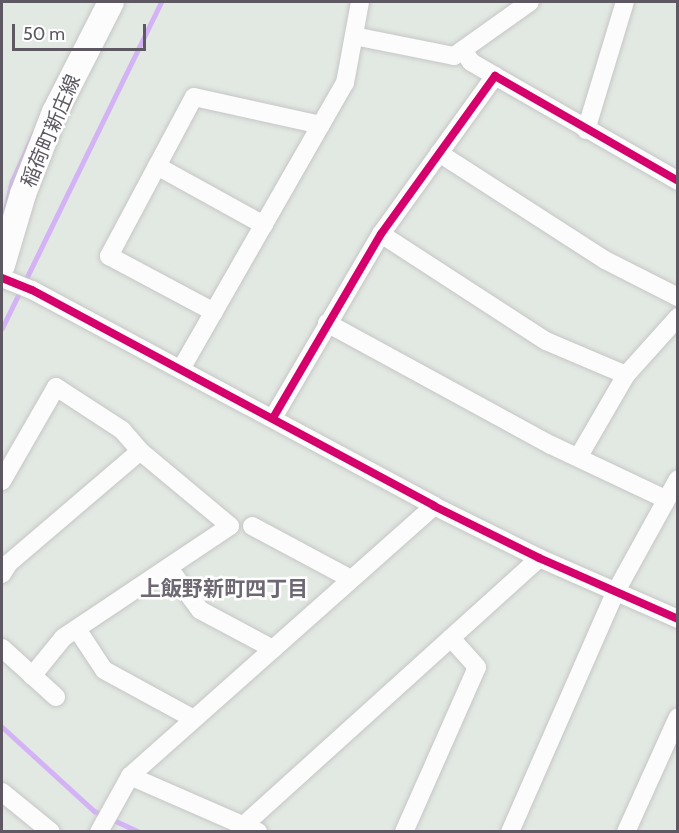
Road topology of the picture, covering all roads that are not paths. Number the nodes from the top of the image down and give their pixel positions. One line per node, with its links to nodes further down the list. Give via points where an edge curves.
1 (111, 2): 15 (main road, 稲荷町新庄線, via 56,112 23,195)
2 (360, 2): 5 (street)
3 (530, 2): 6 (street)
4 (625, 2): 9 (street)
5 (354, 36): 6 (street, via 453,56); 8 (street, via 345,83)
6 (463, 50): 7 (street, via 471,62)
7 (495, 76): 9 (street); 10 (street)
8 (321, 125): 11 (street, via 194,97); 13 (street)
9 (586, 130): 12 (street)
10 (440, 153): 14 (street); 16 (street, via 605,260)
11 (157, 166): 13 (street); 17 (street, via 109,256)
12 (676, 175)
13 (264, 225): 17 (street)
14 (381, 234): 19 (street); 21 (street, via 546,341)
15 (13, 279): 20 (street)
16 (678, 297)
17 (214, 312): 20 (street)
18 (678, 317): 21 (street)
19 (327, 322): 22 (street); 24 (street, via 551,445)
20 (181, 369): 22 (street)
21 (626, 375): 24 (street)
22 (273, 418): 28 (street)
23 (140, 451): 26 (street, via 122,430 56,387); 31 (street); 32 (street, via 230,526)
24 (579, 456): 27 (street)
25 (678, 479): 27 (street)
26 (2, 481)
27 (665, 499): 34 (street)
28 (434, 506): 30 (street); 33 (street)
29 (252, 526): 33 (street)
30 (539, 558): 34 (street); 37 (street)
31 (4, 564)
32 (168, 568): 36 (street); 39 (street, via 200,609)
33 (351, 579): 39 (street)
34 (615, 593): 35 (street); 50 (street)
35 (678, 619)
36 (77, 629): 40 (street, via 63,638); 43 (street, via 105,670)
37 (452, 638): 46 (street); 49 (street, via 477,667)
38 (2, 648): 40 (street)
39 (273, 649): 43 (street)
40 (32, 676): 41 (street)
41 (56, 697)
42 (678, 717): 51 (street)
43 (194, 719): 44 (street)
44 (130, 776): 46 (street); 48 (street)
45 (2, 792): 47 (street)
46 (247, 829)
47 (45, 830)
48 (99, 831)
49 (404, 831)
50 (510, 831)
51 (626, 831)

